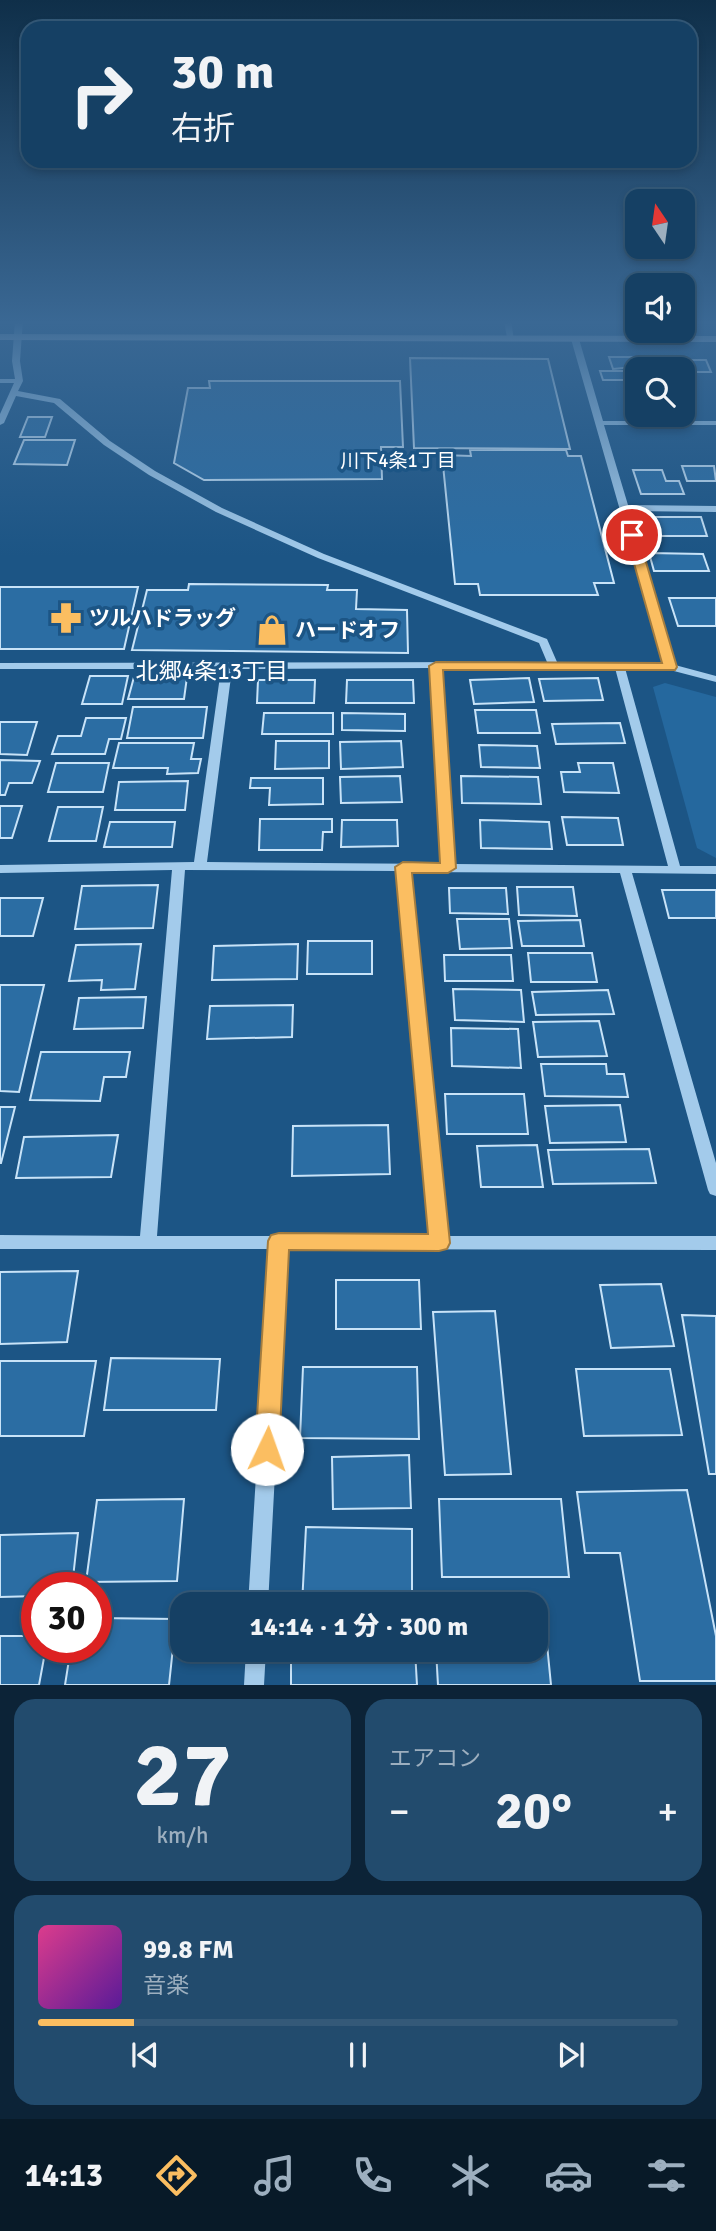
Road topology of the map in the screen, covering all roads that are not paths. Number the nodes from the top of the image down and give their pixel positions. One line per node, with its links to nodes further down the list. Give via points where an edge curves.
1 (11, 399): 4 (street)
2 (44, 399): 13 (street, via 57,401 152,473 219,510 321,556 543,641)
3 (593, 399): 5 (street)
4 (0, 423)
5 (600, 423): 6 (street); 7 (street)
6 (716, 424)
7 (625, 508): 8 (street); 14 (street)
8 (716, 509)
9 (619, 665): 13 (street); 14 (street); 22 (street)
10 (0, 666): 11 (street)
11 (227, 666): 12 (street); 17 (street)
12 (436, 666): 13 (street); 19 (street)
13 (553, 666)
14 (670, 667): 15 (street)
15 (716, 679)
16 (179, 866): 17 (street); 20 (street); 25 (street)
17 (200, 866): 18 (street)
18 (403, 867): 19 (street); 28 (street)
19 (448, 868): 21 (street)
20 (0, 869)
21 (625, 869): 22 (street); 24 (street)
22 (675, 870): 23 (street)
23 (716, 870)
24 (716, 1190)
25 (148, 1241): 26 (street); 27 (street)
26 (279, 1241): 28 (street); 30 (street)
27 (0, 1242)
28 (439, 1243): 29 (street)
29 (716, 1243)
30 (259, 1592)
31 (255, 1662): 32 (street)
32 (254, 1685)

